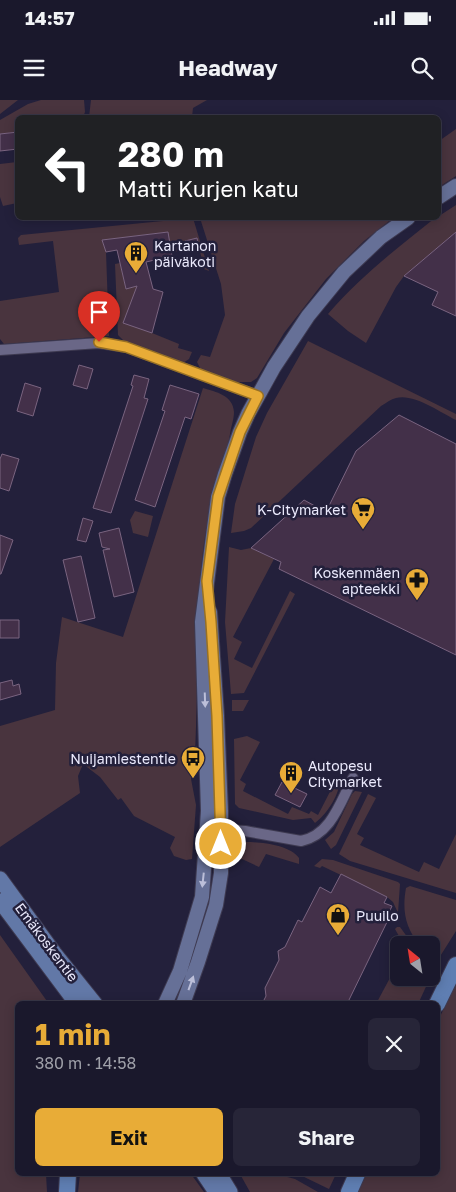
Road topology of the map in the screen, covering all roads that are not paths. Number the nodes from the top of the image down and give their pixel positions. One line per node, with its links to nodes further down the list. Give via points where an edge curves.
1 (456, 186): 2 (main road)
2 (441, 196)
3 (405, 220): 5 (main road, via 370,246 344,272 308,316)
4 (0, 350): 5 (street, via 112,343)
5 (258, 396): 7 (main road, via 240,432 218,497 202,622 208,811)
6 (353, 778): 7 (street, via 328,826 309,839 301,841)
7 (214, 829): 13 (main road, one-way to 13, via 202,898 180,971); 14 (main road, one-way to 7, via 216,905 221,873)
8 (0, 879): 12 (main road, Emäkoskentie)
9 (0, 901): 11 (main road, Emäkoskentie)
10 (456, 964): 15 (highway)
11 (75, 1001)
12 (93, 1001)
13 (167, 1001)
14 (184, 1001)
15 (439, 1001)
16 (68, 1176): 20 (highway)
17 (205, 1176): 21 (main road)
18 (220, 1176): 22 (main road)
19 (356, 1176): 23 (highway)
20 (67, 1192)
21 (216, 1192)
22 (230, 1192)
23 (348, 1192)

